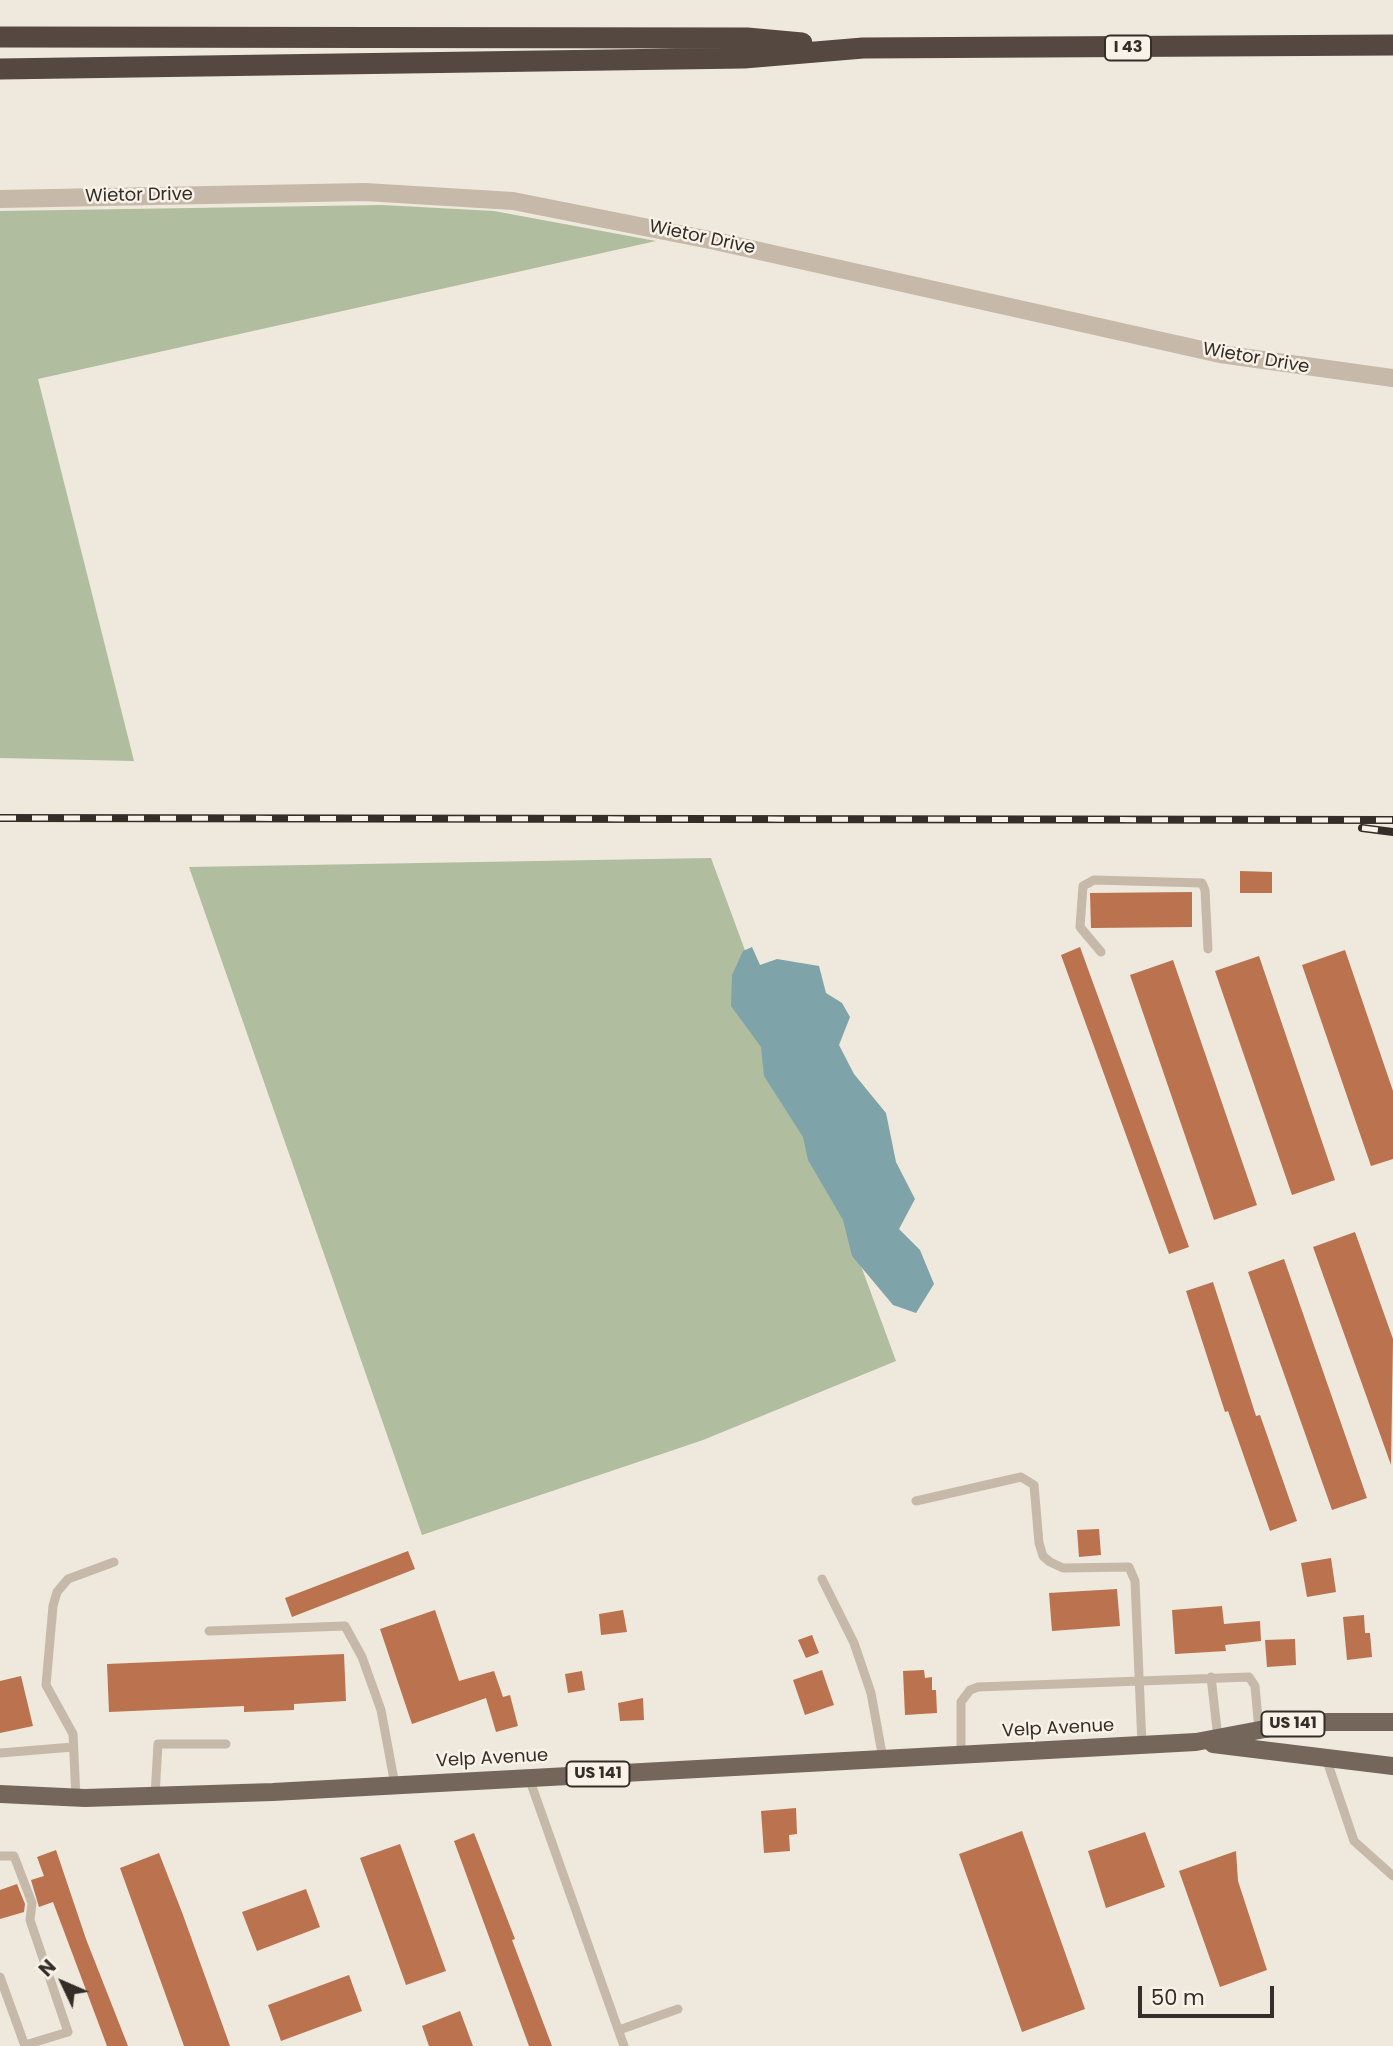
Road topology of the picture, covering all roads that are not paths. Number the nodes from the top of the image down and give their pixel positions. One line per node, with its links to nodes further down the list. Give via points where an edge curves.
1 (0, 37): 3 (highway, via 747,38)
2 (1393, 45): 3 (highway, I 43)
3 (863, 48): 4 (highway, via 744,58)
4 (0, 69)
5 (0, 199): 6 (street, Wietor Drive, via 365,191 513,201 702,238 1210,352)
6 (1393, 378)
7 (1208, 949): 8 (lane, via 1202,883 1094,880 1083,886 1080,927)
8 (1101, 952)
9 (916, 1501): 14 (lane, via 1021,1477 1030,1480 1039,1544 1049,1562 1063,1567 1121,1565 1133,1571)
10 (114, 1562): 21 (lane, via 68,1579 53,1606 46,1685 73,1734)
11 (822, 1579): 25 (lane, via 863,1668)
12 (209, 1631): 28 (lane, via 345,1626 381,1710)
13 (1211, 1677): 14 (lane); 16 (lane, via 1243,1676 1253,1681); 17 (lane)
14 (1139, 1680): 20 (lane); 23 (lane, via 970,1690 961,1702)
15 (1393, 1722): 16 (main road, Velp Avenue / US 141, via 1302,1722)
16 (1259, 1730): 17 (main road, Velp Avenue / US 141)
17 (1218, 1738): 18 (main road, Velp Avenue / US 141)
18 (1196, 1742): 20 (main road, Velp Avenue / US 141); 24 (main road, Velp Avenue / US 141)
19 (226, 1744): 30 (lane, via 158,1744)
20 (1142, 1745): 23 (main road, Velp Avenue / US 141)
21 (73, 1747): 22 (lane); 31 (lane)
22 (0, 1753)
23 (961, 1755): 25 (main road, Velp Avenue / US 141)
24 (1326, 1758): 26 (main road, Velp Avenue / US 141); 33 (lane, via 1354,1841)
25 (883, 1759): 27 (main road, Velp Avenue / US 141)
26 (1393, 1766)
27 (528, 1778): 28 (main road, Velp Avenue / US 141); 36 (lane)
28 (395, 1785): 30 (main road, Velp Avenue / US 141)
29 (0, 1794): 31 (main road, Velp Avenue / US 141)
30 (155, 1796): 31 (main road, Velp Avenue / US 141)
31 (76, 1798)
32 (0, 1856): 37 (lane, via 14,1856 68,2032)
33 (1393, 1876)
34 (0, 1977): 37 (lane)
35 (678, 2009): 36 (lane)
36 (619, 2031): 38 (lane)
37 (25, 2045)
38 (624, 2046)

